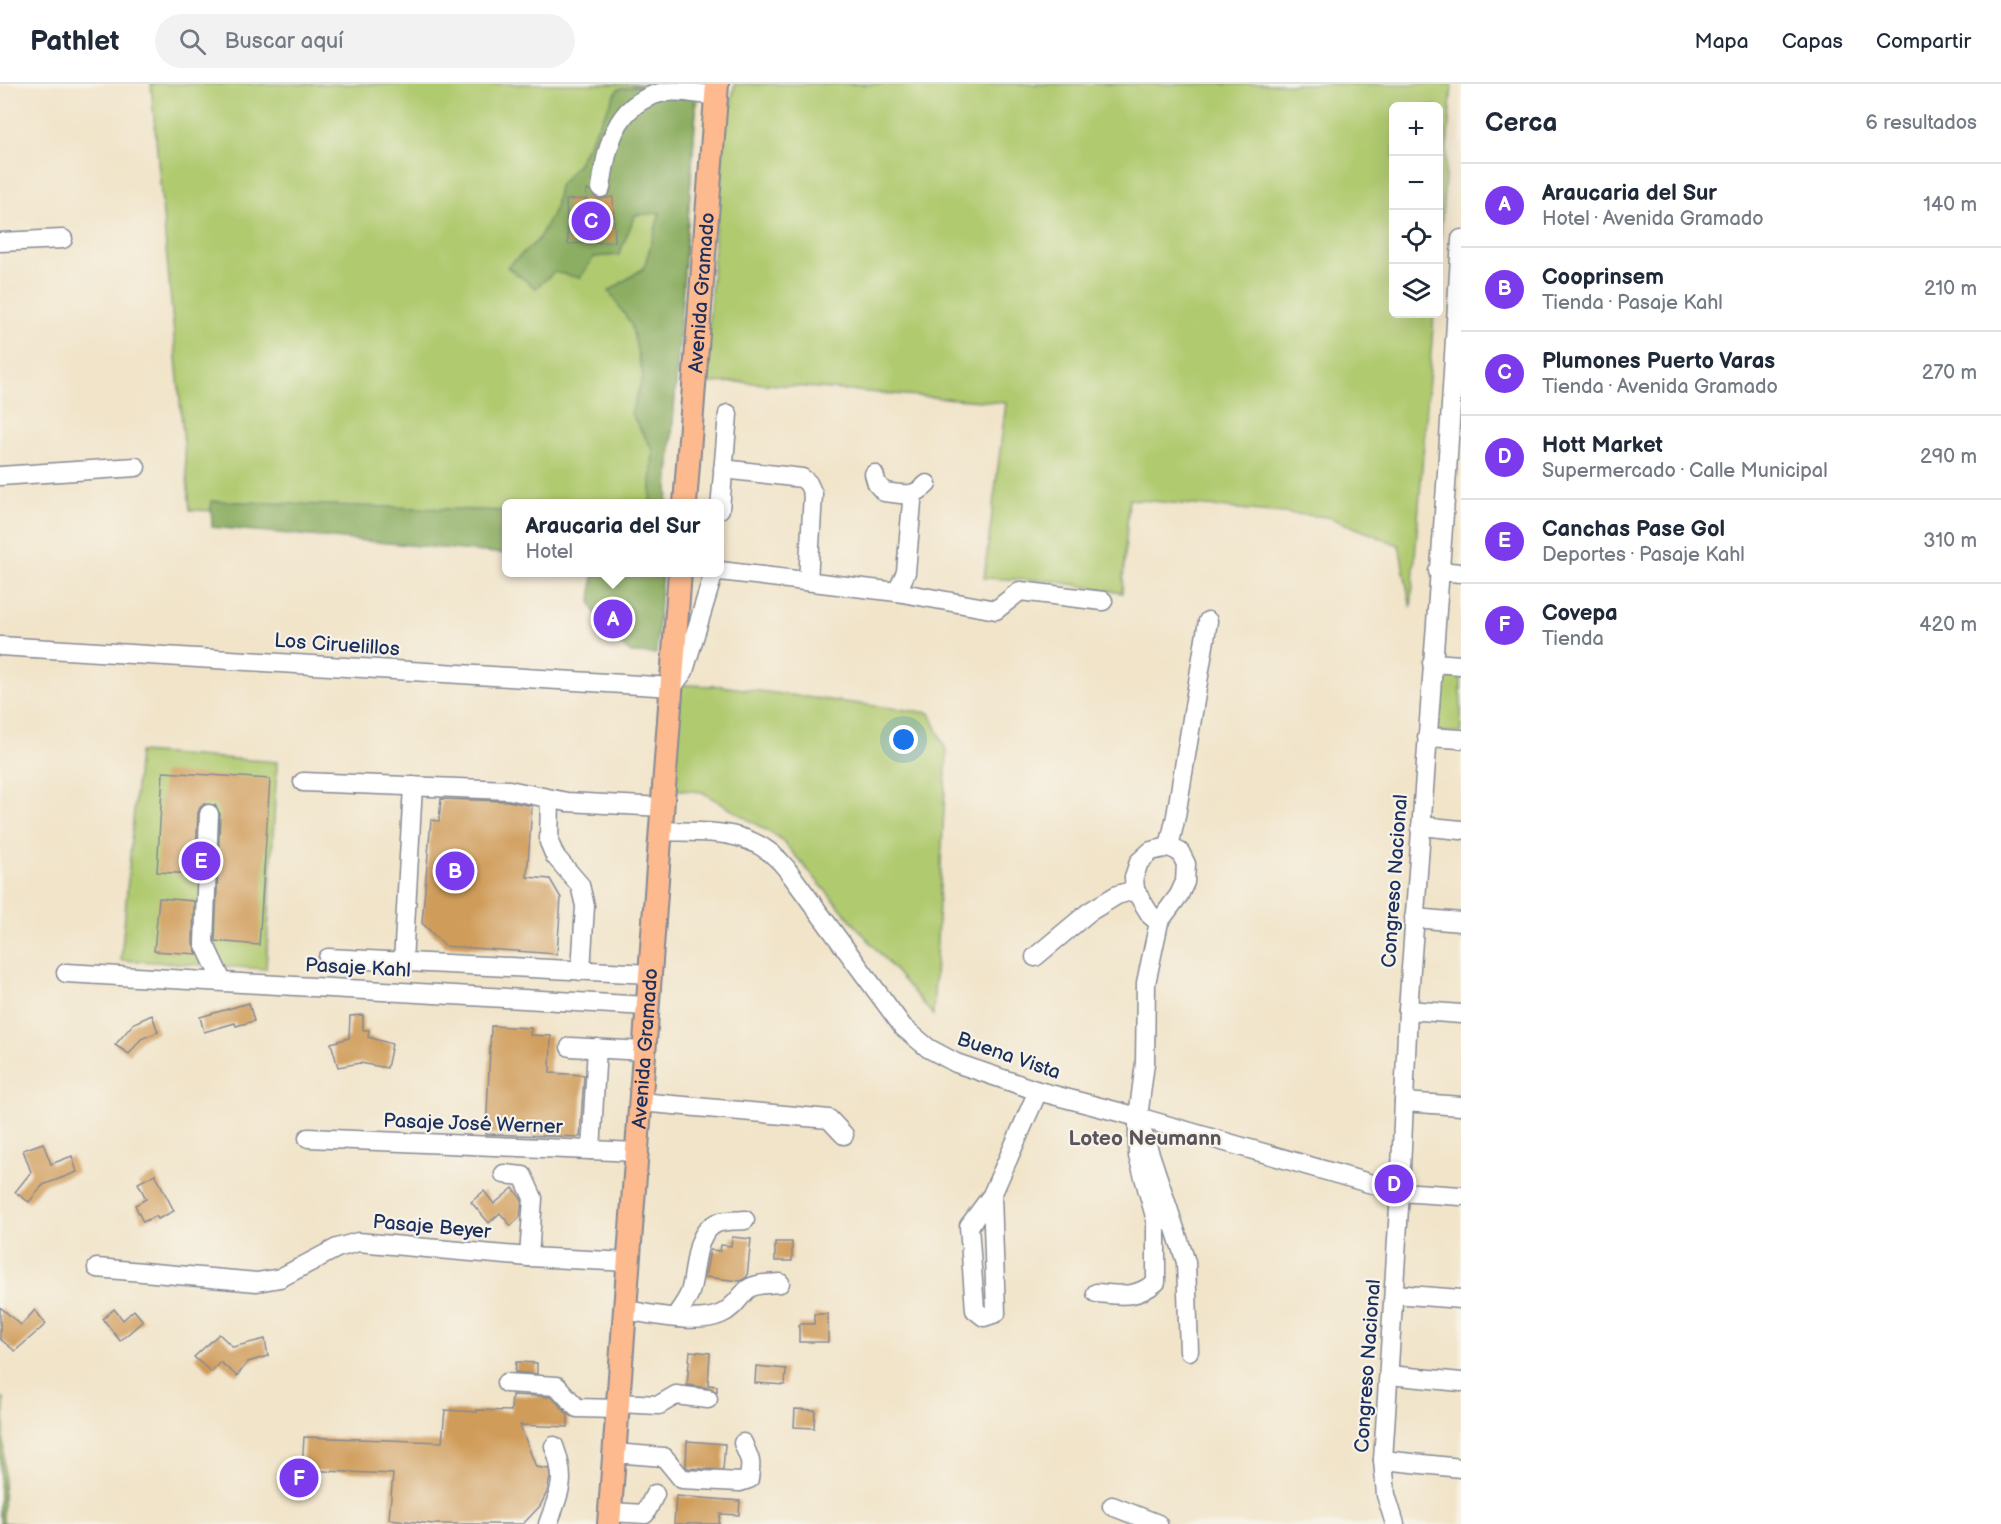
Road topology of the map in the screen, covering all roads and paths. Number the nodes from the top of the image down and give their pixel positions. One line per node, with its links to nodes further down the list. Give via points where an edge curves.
1 (716, 90): 2 (street, via 660,93 636,103 620,120 610,142); 16 (main road, Avenida Gramado)
2 (601, 188)
3 (63, 239): 5 (street)
4 (1461, 239): 6 (street, Congreso Nacional)
5 (0, 242)
6 (1459, 304): 7 (street, Congreso Nacional)
7 (1456, 395): 11 (street, Congreso Nacional)
8 (728, 414): 10 (street)
9 (136, 467): 13 (street)
10 (723, 469): 17 (street); 23 (street, via 802,478 808,483 813,494)
11 (1454, 472): 19 (street, Congreso Nacional)
12 (874, 474): 15 (street, via 884,492)
13 (0, 476)
14 (927, 484): 15 (street)
15 (911, 495): 24 (street, via 906,572)
16 (685, 499)
17 (721, 499)
18 (724, 571): 23 (street)
19 (1438, 571): 20 (street); 28 (street, Congreso Nacional)
20 (1461, 573)
21 (680, 577): 30 (main road, Avenida Gramado)
22 (713, 577): 30 (street, via 684,671)
23 (808, 581): 24 (street)
24 (897, 592): 25 (street, via 996,610 1020,591)
25 (1103, 601)
26 (1208, 621): 41 (street)
27 (0, 646): 30 (street, Los Ciruelillos)
28 (1432, 663): 29 (street); 31 (street, Congreso Nacional)
29 (1461, 665)
30 (672, 687): 36 (main road, Avenida Gramado)
31 (1427, 737): 32 (street); 38 (street, Congreso Nacional)
32 (1461, 739)
33 (303, 782): 34 (street)
34 (413, 786): 35 (street, via 509,790); 48 (street)
35 (549, 799): 36 (street); 49 (street, via 549,842 555,856 580,885 585,906)
36 (663, 807): 40 (main road, Avenida Gramado)
37 (209, 814): 52 (street, via 204,944)
38 (1421, 826): 39 (street); 43 (street, Congreso Nacional)
39 (1461, 830)
40 (661, 831): 51 (main road, Avenida Gramado); 59 (street, Buena Vista, via 735,835 769,850 893,1015 915,1038 956,1063)
41 (1169, 847): 42 (street, via 1151,851 1139,862); 44 (street, via 1180,852 1186,864 1185,882)
42 (1135, 890): 44 (street); 46 (street, via 1117,895 1089,912)
43 (1414, 918): 45 (street); 54 (street, Congreso Nacional)
44 (1159, 922): 63 (street, via 1146,983 1145,1063)
45 (1461, 922)
46 (1035, 957)
47 (328, 958): 48 (street)
48 (403, 962): 49 (street)
49 (581, 971): 51 (street)
50 (66, 974): 52 (street, Pasaje Kahl)
51 (650, 974): 53 (main road, Avenida Gramado)
52 (222, 981): 53 (street, Pasaje Kahl)
53 (648, 1006): 58 (main road, Avenida Gramado)
54 (1408, 1010): 55 (street); 61 (street, Congreso Nacional)
55 (1461, 1014)
56 (570, 1047): 57 (street)
57 (597, 1048): 58 (street); 66 (street)
58 (644, 1051): 60 (main road, Avenida Gramado)
59 (1038, 1091): 63 (street, Buena Vista); 70 (street)
60 (640, 1102): 64 (street, via 829,1119); 67 (main road, Avenida Gramado)
61 (1404, 1102): 62 (street); 69 (street, Congreso Nacional)
62 (1461, 1106)
63 (1138, 1117): 69 (street, Buena Vista); 77 (street, via 1138,1156 1156,1220 1156,1282 1136,1294); 82 (street, via 1186,1262)
64 (844, 1135)
65 (308, 1138): 66 (street, Pasaje José Werner)
66 (591, 1150): 67 (street, Pasaje José Werner)
67 (637, 1152): 74 (main road, Avenida Gramado)
68 (504, 1174): 73 (street, via 523,1176 533,1198)
69 (1400, 1192): 71 (street, Buena Vista); 78 (street, Congreso Nacional)
70 (992, 1194): 70 (street, via 996,1313 984,1317 975,1310 969,1226)
71 (1461, 1196)
72 (745, 1220): 81 (street, via 717,1223 706,1231 699,1243 689,1295)
73 (529, 1257): 74 (street, Pasaje Beyer); 75 (street, Pasaje Beyer, via 358,1242 337,1248 280,1278 257,1282)
74 (628, 1262): 80 (main road, Avenida Gramado)
75 (98, 1268)
76 (780, 1283): 81 (street, via 748,1289 722,1314 707,1318)
77 (1096, 1293)
78 (1394, 1294): 79 (street); 83 (street, Congreso Nacional)
79 (1461, 1299)
80 (625, 1310): 81 (street); 87 (main road, Avenida Gramado)
81 (675, 1317)
82 (1189, 1351)
83 (1389, 1375): 84 (street); 91 (street, Congreso Nacional)
84 (1461, 1382)
85 (506, 1383): 87 (street, via 556,1386 577,1408)
86 (708, 1399): 87 (street, via 676,1395 659,1406)
87 (618, 1406): 90 (main road, Avenida Gramado)
88 (743, 1443): 90 (street, via 751,1458 751,1468 749,1479 740,1482 682,1479 664,1458)
89 (554, 1446): 96 (street, via 562,1486)
90 (614, 1453): 95 (main road, Avenida Gramado)
91 (1383, 1460): 92 (street); 98 (street, Congreso Nacional, via 1386,1495)
92 (1461, 1468)
93 (655, 1494): 95 (street, via 645,1514)
94 (1112, 1506): 97 (street)
95 (609, 1518)
96 (548, 1524)
97 (1158, 1524)
98 (1395, 1524)

